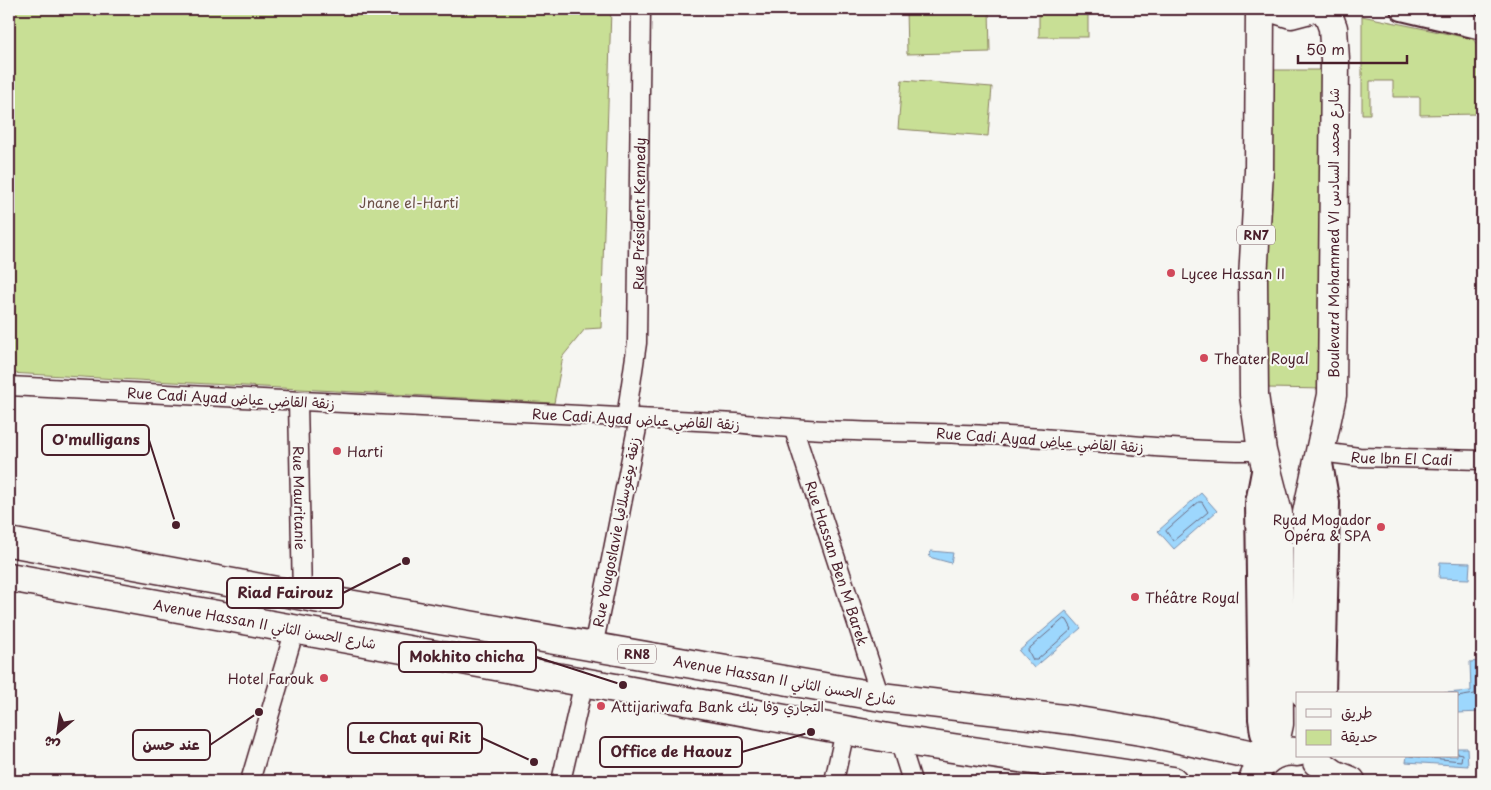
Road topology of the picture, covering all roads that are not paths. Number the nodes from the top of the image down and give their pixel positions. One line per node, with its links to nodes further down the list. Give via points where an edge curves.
1 (641, 9): 11 (street, Rue Président Kennedy, via 637,343)
2 (1260, 9): 15 (main road, RN7, via 1254,395)
3 (1275, 9): 4 (main road, via 1291,14)
4 (1310, 9)
5 (1326, 9): 14 (main road, Boulevard Mohammed VI شارع محمد السادس, via 1334,34 1332,395)
6 (1402, 9): 7 (street)
7 (1482, 28): 8 (street)
8 (1482, 42)
9 (9, 386): 10 (street, Rue Cadi Ayad زنقة القاضي عياض)
10 (298, 402): 11 (street, Rue Cadi Ayad زنقة القاضي عياض); 19 (street, Rue Mauritanie)
11 (633, 419): 12 (street, Rue Cadi Ayad زنقة القاضي عياض, via 736,423); 21 (street, Rue Yougoslavie زنقة يوغوسلافيا, via 617,540)
12 (794, 430): 15 (street, Rue Cadi Ayad زنقة القاضي عياض, via 988,435); 25 (street, Rue Hassan Ben M Barek)
13 (1482, 450): 16 (street)
14 (1321, 455): 16 (street, Rue Ibn El Cadi); 23 (main road, Boulevard Mohammed VI شارع محمد السادس, via 1307,514); 24 (street, Boulevard Mohammed VI شارع محمد السادس, via 1328,502)
15 (1264, 456): 28 (main road, RN7, via 1278,513 1279,719)
16 (1482, 460)
17 (9, 542): 19 (main road, Avenue Hassan II شارع الحسن الثاني / RN8)
18 (9, 577): 20 (main road, Avenue Hassan II شارع الحسن الثاني)
19 (302, 596): 21 (main road, Avenue Hassan II شارع الحسن الثاني / RN8)
20 (295, 629): 22 (main road, Avenue Hassan II شارع الحسن الثاني); 29 (street)
21 (593, 646): 25 (main road, Avenue Hassan II شارع الحسن الثاني / RN8)
22 (584, 682): 26 (main road, Avenue Hassan II شارع الحسن الثاني); 30 (street)
23 (1305, 692)
24 (1324, 692)
25 (882, 697): 28 (main road, Avenue Hassan II شارع الحسن الثاني / RN8, via 1072,720)
26 (845, 731): 27 (main road, Avenue Hassan II شارع الحسن الثاني); 31 (street)
27 (899, 740): 32 (street); 33 (main road, Avenue Hassan II شارع الحسن الثاني)
28 (1295, 759): 34 (main road, via 1258,768); 35 (main road, Avenue Hassan II شارع الحسن الثاني / RN8)
29 (250, 781)
30 (561, 781)
31 (834, 781)
32 (912, 781)
33 (1173, 781)
34 (1252, 781)
35 (1351, 781)

